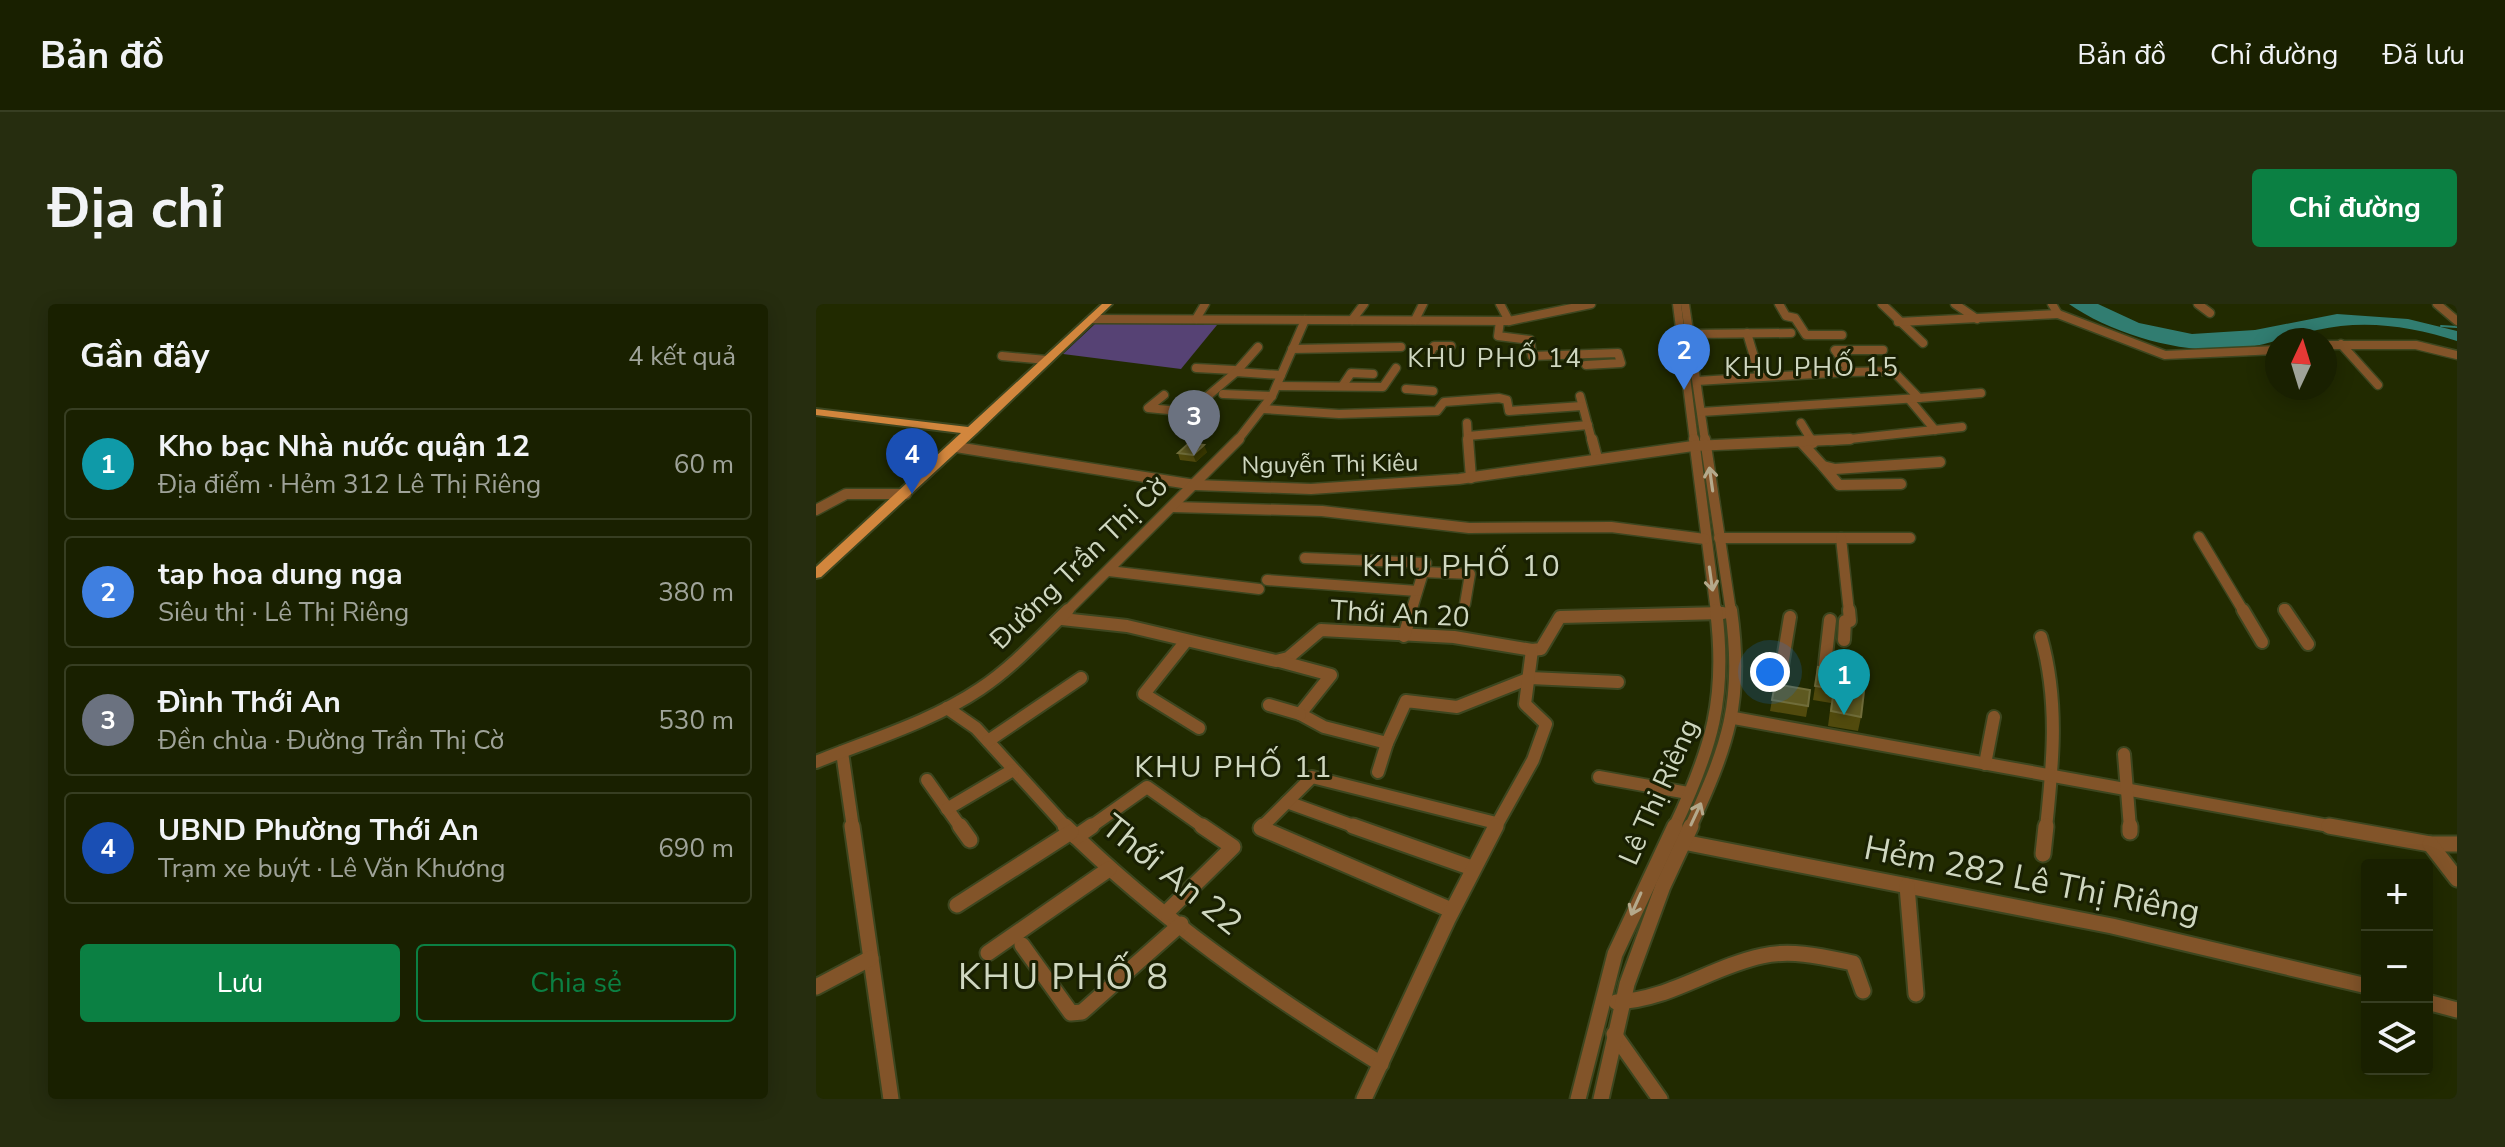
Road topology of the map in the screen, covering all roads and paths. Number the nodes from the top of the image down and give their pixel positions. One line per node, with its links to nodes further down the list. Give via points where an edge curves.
1 (1107, 304): 19 (main road)
2 (1205, 304): 20 (street)
3 (1364, 304): 23 (street)
4 (1423, 304): 24 (street)
5 (1500, 304): 25 (street)
6 (1591, 304): 15 (street)
7 (1677, 304): 76 (street, Lê Thị Riêng)
8 (1685, 304): 30 (street, Lê Thị Riêng)
9 (1779, 304): 31 (street, via 1806,335)
10 (1882, 304): 27 (street)
11 (1955, 304): 22 (street)
12 (2052, 304): 18 (street)
13 (2198, 304): 17 (street)
14 (2437, 304): 26 (street)
15 (1568, 306): 25 (street)
16 (1321, 307): 21 (street, Đường Trần Thị Cờ)
17 (2210, 313)
18 (2058, 314): 22 (street); 42 (street, via 2165,355)
19 (1092, 319): 20 (street); 46 (main road)
20 (1196, 319): 21 (street)
21 (1310, 319): 23 (street); 40 (street, Đường Trần Thị Cờ)
22 (1977, 319): 27 (street)
23 (1352, 320): 24 (street)
24 (1415, 320): 25 (street)
25 (1504, 321): 32 (street)
26 (2457, 321)
27 (1898, 322): 33 (street)
28 (1747, 333): 29 (street); 30 (street); 54 (street)
29 (1791, 333)
30 (1690, 334): 55 (street, Lê Thị Riêng)
31 (1842, 335)
32 (1498, 336): 39 (street); 48 (street, via 1530,340 1532,356 1618,353 1621,363)
33 (1923, 343)
34 (2337, 344): 35 (street)
35 (2341, 344): 44 (street, via 2416,345); 57 (street)
36 (1451, 346): 43 (street, via 1434,346)
37 (1258, 347): 52 (street)
38 (1401, 347): 40 (street)
39 (1491, 348)
40 (1292, 349): 58 (street, Đường Trần Thị Cờ)
41 (1883, 350): 51 (street, via 1835,350)
42 (2265, 351)
43 (1430, 353)
44 (2457, 355)
45 (1002, 356): 46 (street)
46 (1047, 360): 73 (main road)
47 (1893, 363): 51 (street)
48 (1586, 365)
49 (1196, 368): 52 (street)
50 (1396, 368): 56 (street, via 1383,387)
51 (1848, 368): 54 (street); 64 (street, via 1893,371)
52 (1235, 371): 58 (street); 63 (street, via 1189,412 1148,408)
53 (1373, 374): 56 (street, via 1351,373)
54 (1760, 377): 55 (street)
55 (1697, 381): 67 (street, Lê Thị Riêng)
56 (1343, 385): 58 (street)
57 (2378, 385)
58 (1277, 386): 62 (street); 65 (street, Đường Trần Thị Cờ)
59 (1406, 389): 60 (street)
60 (1433, 391)
61 (1981, 393): 64 (street)
62 (1223, 394)
63 (1164, 395)
64 (1914, 398): 67 (street); 72 (street)
65 (1263, 409): 70 (street, via 1373,414 1437,411 1444,402 1499,398 1507,400 1509,411 1581,401); 83 (street, Đường Trần Thị Cờ)
66 (816, 412): 73 (main road)
67 (1701, 412): 76 (street, Lê Thị Riêng)
68 (1467, 423): 74 (street)
69 (1801, 423): 75 (street)
70 (1588, 425): 74 (street); 78 (street)
71 (1962, 427): 72 (street, Nguyễn Thị Kiêu)
72 (1935, 430): 75 (street, Nguyễn Thị Kiêu)
73 (973, 431): 77 (main road)
74 (1468, 436): 81 (street)
75 (1808, 443): 76 (street, Nguyễn Thị Kiêu); 80 (street)
76 (1699, 446): 78 (street, Nguyễn Thị Kiêu); 90 (street, Lê Thị Riêng)
77 (956, 447): 83 (street, Nguyễn Thị Kiêu); 84 (main road)
78 (1597, 458): 81 (street, Nguyễn Thị Kiêu)
79 (1940, 462): 80 (street)
80 (1823, 466): 82 (street, via 1839,485)
81 (1471, 478): 83 (street, Nguyễn Thị Kiêu, via 1311,489)
82 (1901, 484)
83 (1195, 485): 85 (street, Đường Trần Thị Cờ)
84 (906, 494): 86 (street, via 846,494); 95 (main road)
85 (1173, 507): 90 (street, via 1322,511 1469,528 1603,526); 94 (street, Đường Trần Thị Cờ)
86 (816, 510)
87 (2199, 537): 109 (street)
88 (1841, 538): 89 (street); 90 (street); 107 (street, via 1848,621)
89 (1910, 538)
90 (1712, 539): 101 (street, Lê Thị Riêng)
91 (1430, 551): 93 (street)
92 (1305, 558): 93 (street)
93 (1425, 567): 98 (street); 99 (street, via 1470,574)
94 (1109, 571): 97 (street); 103 (street, Đường Trần Thị Cờ)
95 (816, 574)
96 (1267, 580): 98 (street)
97 (1259, 589)
98 (1417, 591): 105 (street)
99 (1465, 604)
100 (2284, 609): 110 (street)
101 (1723, 612): 111 (street, via 1560,617 1541,649); 122 (street, Lê Thị Riêng, via 1737,675); 136 (street, Lê Thị Riêng, via 1719,712 1706,759)
102 (1790, 617): 113 (street)
103 (1062, 619): 108 (street, via 1127,626); 119 (street, Đường Trần Thị Cờ, via 981,688)
104 (1830, 620): 114 (street)
105 (1404, 636): 111 (street, Thới An 20, via 1454,637); 112 (street, Thới An 20, via 1321,630 1288,658)
106 (2041, 637): 132 (street, via 2051,664 2056,709)
107 (1844, 640)
108 (1186, 641): 112 (street); 123 (street, via 1144,694)
109 (2262, 642)
110 (2308, 644)
111 (1532, 650): 116 (street)
112 (1276, 661): 120 (street, via 1331,675)
113 (1782, 666)
114 (1824, 673)
115 (1081, 678): 124 (street)
116 (1530, 678): 117 (street); 125 (street, via 1457,707 1406,701); 139 (street, via 1525,704 1546,724 1538,755)
117 (1618, 682)
118 (1269, 705): 120 (street)
119 (947, 708): 124 (street, Thới An 22); 126 (street, Đường Trần Thị Cờ)
120 (1300, 714): 125 (street, via 1324,727)
121 (1994, 717): 129 (street)
122 (1734, 718): 129 (street); 143 (street, Lê Thị Riêng, one-way to 122, via 1720,763)
123 (1199, 728)
124 (988, 741): 130 (street, Thới An 22)
125 (1387, 743): 131 (street)
126 (842, 752): 128 (street, Đường Trần Thị Cờ); 157 (street)
127 (2124, 754): 135 (street)
128 (816, 762)
129 (1985, 764): 132 (street)
130 (1013, 770): 138 (street); 141 (street, Thới An 22)
131 (1378, 772)
132 (2051, 776): 135 (street); 146 (street)
133 (1599, 777): 136 (street)
134 (927, 780): 138 (street)
135 (2127, 789): 140 (street); 144 (street)
136 (1688, 793): 162 (street, Lê Thị Riêng, one-way to 162, via 1622,935)
137 (1287, 802): 139 (street, via 1312,777); 147 (street); 152 (street, via 1261,828)
138 (947, 809): 142 (street)
139 (1496, 823): 147 (street)
140 (2130, 832)
141 (1073, 834): 148 (street, Thới An 22); 151 (street); 153 (street, via 1147,787 1233,847)
142 (970, 840)
143 (1683, 842): 150 (street, Hẻm 282 Lê Thị Riêng); 163 (street, Lê Thị Riêng)
144 (2430, 844): 145 (street); 149 (street)
145 (2457, 844)
146 (2043, 854)
147 (1472, 868): 152 (street)
148 (1109, 869): 153 (street, Thới An 22); 156 (street)
149 (2457, 879)
150 (1907, 886): 158 (street, Hẻm 282 Lê Thị Riêng, via 2254,956); 161 (street)
151 (957, 905)
152 (1451, 910): 167 (street)
153 (1166, 913): 154 (street, Thới An 22)
154 (1181, 924): 155 (street, via 1082,1012 1071,1013); 167 (street, Thới An 22, via 1298,1013)
155 (1022, 945)
156 (988, 953)
157 (871, 958): 159 (street); 168 (street)
158 (2361, 984)
159 (816, 987)
160 (1863, 991): 163 (street, via 1853,963 1783,954 1760,956 1674,989)
161 (1916, 994)
162 (1601, 999): 163 (street); 170 (street, Lê Thị Riêng)
163 (1621, 1002): 166 (street, Lê Thị Riêng)
164 (2431, 1003): 165 (street)
165 (2457, 1010)
166 (1614, 1034): 171 (street, Lê Thị Riêng); 172 (street)
167 (1381, 1064): 169 (street)
168 (891, 1099)
169 (1364, 1099)
170 (1578, 1099)
171 (1601, 1099)
172 (1660, 1099)

